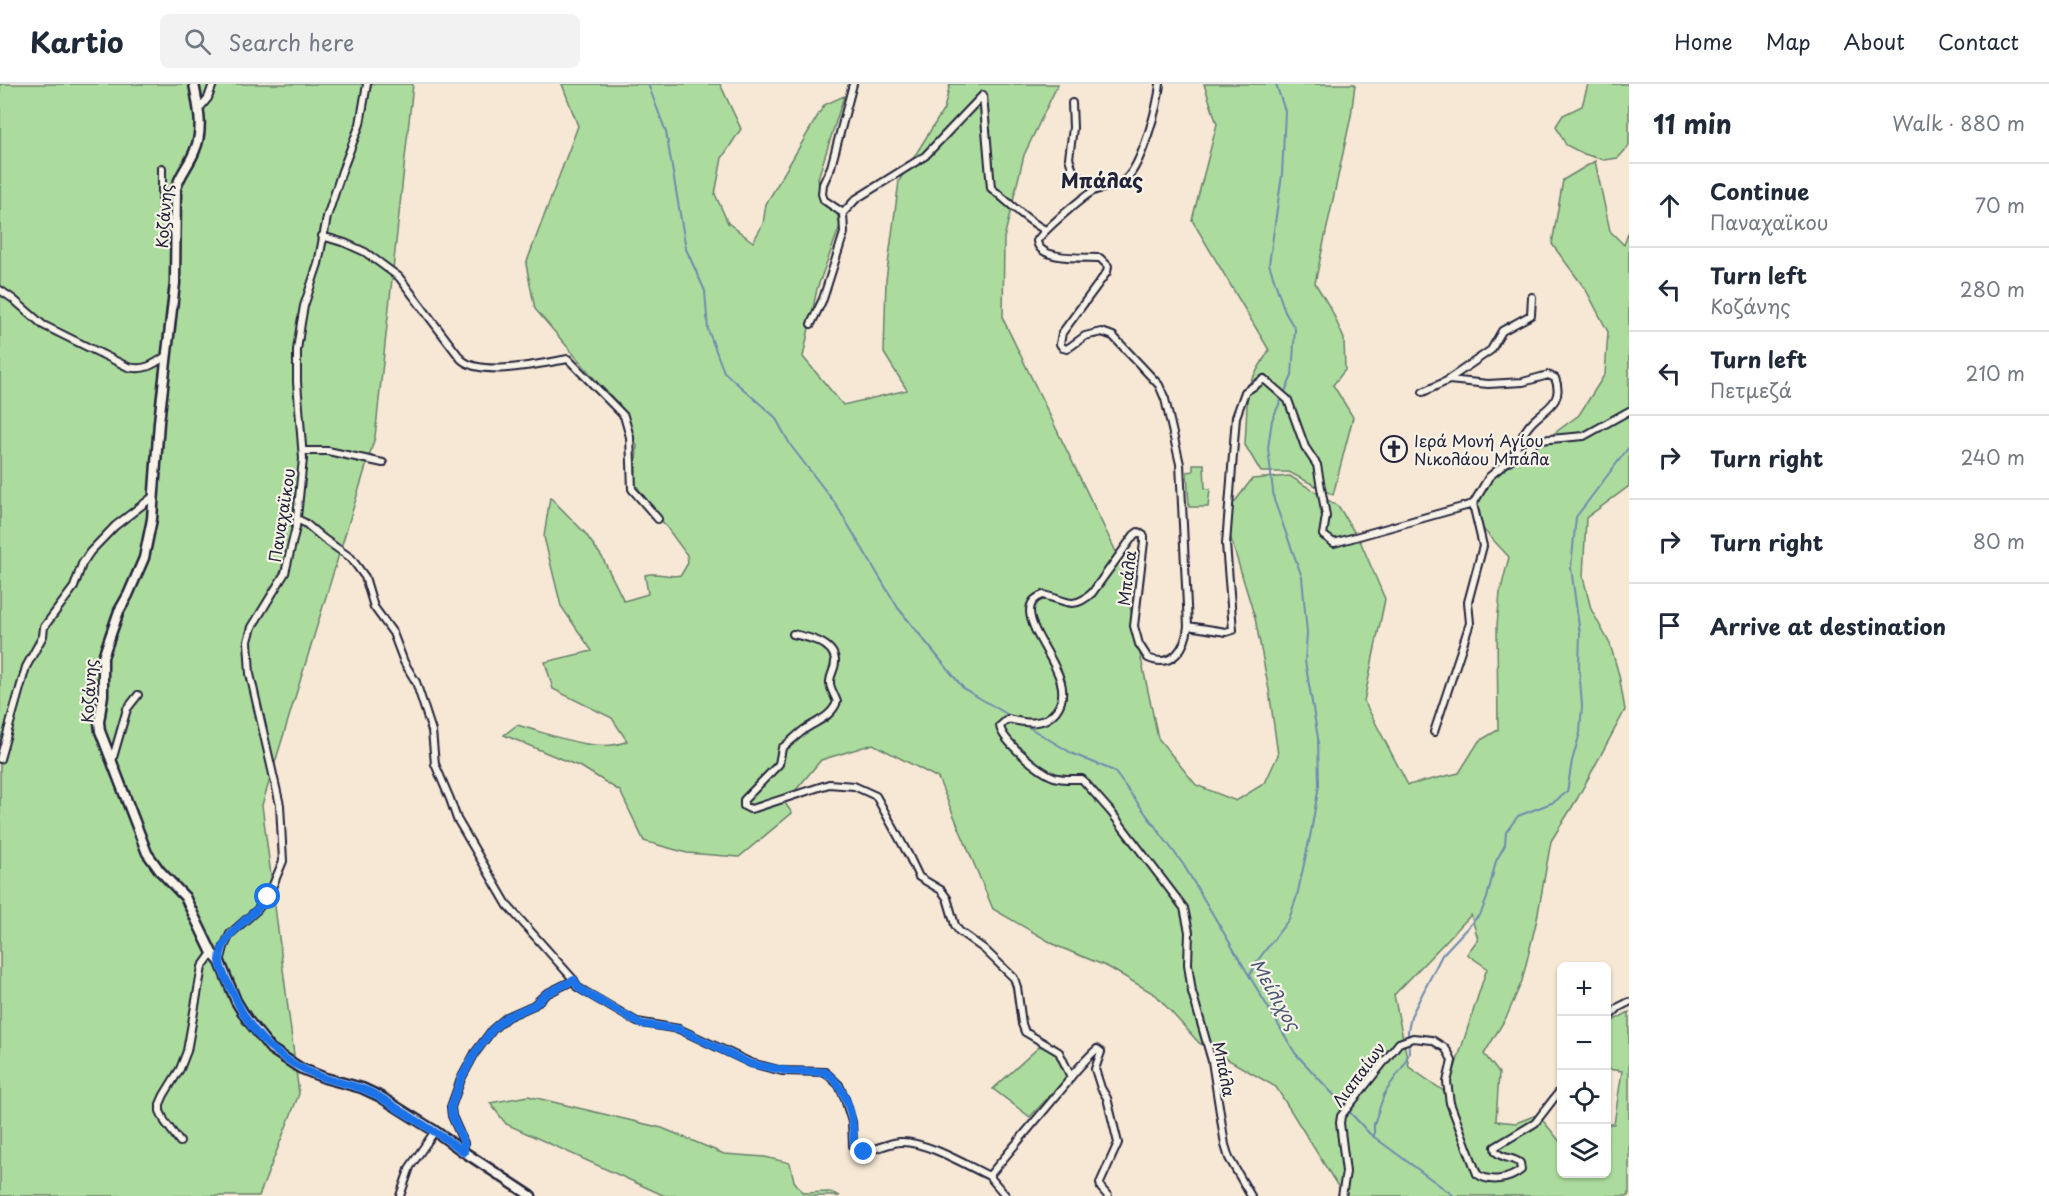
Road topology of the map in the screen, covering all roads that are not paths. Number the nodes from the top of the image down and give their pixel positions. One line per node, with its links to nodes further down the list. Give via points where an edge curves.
1 (194, 84): 7 (street, Κοζάνης)
2 (213, 84): 7 (street)
3 (367, 84): 13 (street, Παναχαϊκου, via 360,124)
4 (853, 84): 10 (street, via 822,194 824,200)
5 (1160, 84): 9 (street, via 1153,120 1135,168 1116,187)
6 (1072, 103): 9 (street, via 1073,171)
7 (199, 110): 12 (street, Κοζάνης, via 198,142 176,189)
8 (162, 168): 12 (street, via 162,206)
9 (1095, 190): 11 (street)
10 (843, 213): 11 (street, via 856,199 925,156 982,95 991,188 1025,219); 16 (street, via 844,233)
11 (1045, 231): 28 (street, Μπάλα, via 1037,241 1041,251 1049,255 1100,258 1108,266 1062,333 1060,344 1067,349 1085,336 1102,332 1113,336 1159,385 1165,399 1180,464)
12 (175, 235): 17 (street, Κοζάνης, via 175,283)
13 (322, 236): 21 (street, Παναχαϊκου, via 297,350); 27 (street, via 365,252 399,277 468,365 518,369 568,359 624,416 630,437 632,489)
14 (0, 290): 17 (street, via 43,325 128,367 145,368)
15 (1532, 297): 18 (street, via 1532,315 1502,331 1491,350)
16 (811, 324)
17 (166, 356): 24 (street, Κοζάνης)
18 (1449, 380): 19 (street); 22 (street, via 1488,384 1523,382 1548,375 1555,378 1558,384 1554,402 1528,427)
19 (1423, 392)
20 (1629, 411): 22 (street, via 1589,434 1539,440)
21 (303, 451): 23 (street, via 328,451); 26 (street, Παναχαϊκου)
22 (1513, 457): 25 (street, via 1489,477)
23 (383, 463)
24 (154, 496): 32 (street, via 115,526 90,552 74,587 44,627 26,667); 33 (street, Κοζάνης, via 144,558 118,610 104,657 100,731)
25 (1473, 504): 28 (street, via 1334,543 1323,535 1326,516 1317,465 1305,447 1287,399 1264,379 1245,392 1236,417 1226,544 1233,630); 31 (street, via 1483,546 1468,602 1470,623)
26 (297, 519): 35 (street, Παναχαϊκου, via 287,570 252,627 247,648 280,805 284,861 268,897 231,934); 36 (street, via 351,558 364,577 374,607 393,633 416,682 432,731 435,764 457,819 508,906)
27 (658, 519)
28 (1188, 626): 49 (street, Μπάλα, via 1184,646 1171,658 1154,660 1143,652 1134,626 1144,542 1144,536 1138,532 1085,600 1068,604 1043,595 1035,598 1030,613 1060,677 1061,701 1056,711 1040,722 1008,719 1000,726 1018,752 1054,777 1082,779 1184,908 1192,992 1212,1061 1225,1145)
29 (793, 634): 39 (street, via 814,638 831,652 835,660 830,685 837,702 827,716 783,748 778,764 744,800 744,806 755,808 829,784 854,786 876,796 919,877 947,898 959,931 1014,978 1025,1032 1059,1052)
30 (138, 695): 33 (street, via 127,709)
31 (1434, 732)
32 (0, 759)
33 (112, 761): 34 (street, Κοζάνης, via 147,853 184,897)
34 (212, 953): 35 (street, Κοζάνης); 42 (street, via 202,968 183,1060 160,1104 165,1122)
35 (220, 962): 41 (street, Κοζάνης, via 247,1019 280,1056 325,1078 368,1091)
36 (574, 980): 43 (street, via 507,1017 475,1053 451,1107); 44 (street, via 586,993 641,1024 679,1029 760,1066 825,1072 842,1091 852,1122 853,1146 859,1152 909,1143)
37 (1629, 1002): 38 (street)
38 (1610, 1016)
39 (1070, 1075): 44 (street); 48 (street, via 1096,1049 1100,1050 1095,1070 1107,1098 1118,1143 1100,1183)
40 (1557, 1094): 50 (street, Λιαπαίων, via 1535,1123 1495,1148 1499,1155 1516,1159 1521,1170 1499,1180 1482,1178 1477,1174 1450,1103 1449,1054 1432,1040 1405,1039 1344,1112 1340,1123 1346,1172)
41 (435, 1131): 43 (street, Κοζάνης); 45 (street, via 410,1167)
42 (180, 1142)
43 (464, 1152): 46 (street, Κοζάνης)
44 (989, 1176): 47 (street)
45 (400, 1196)
46 (531, 1196)
47 (1006, 1196)
48 (1108, 1196)
49 (1251, 1196)
50 (1341, 1196)

